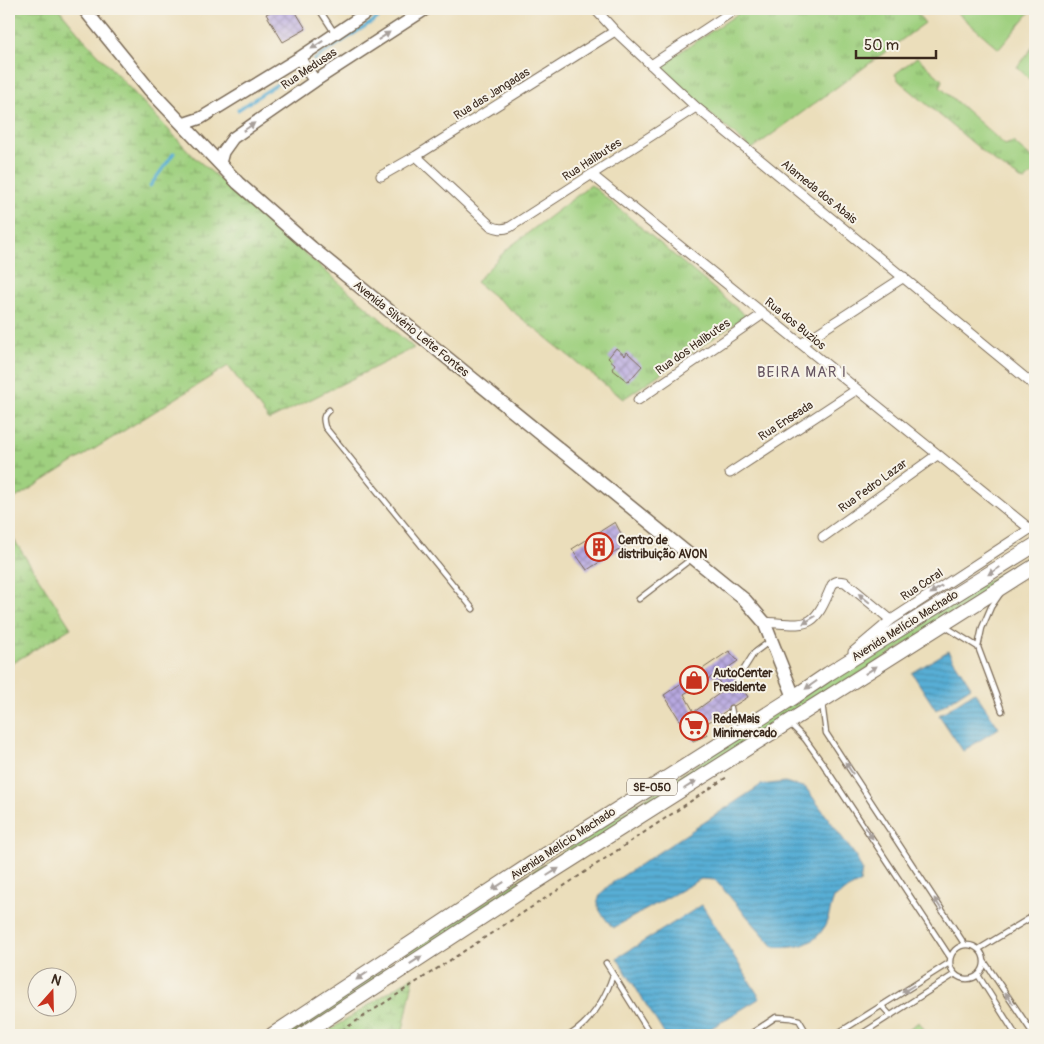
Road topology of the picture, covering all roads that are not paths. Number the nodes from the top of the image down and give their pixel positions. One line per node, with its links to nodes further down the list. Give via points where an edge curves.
1 (84, 9): 13 (main road, Avenida Silvério Leite Fontes, via 149,89)
2 (319, 9): 8 (lane)
3 (372, 9): 8 (street)
4 (426, 9): 11 (street, Rua Medusas, one-way to 4)
5 (595, 9): 7 (street, Alameda dos Abais)
6 (736, 9): 10 (street)
7 (615, 31): 10 (street, Alameda dos Abais); 14 (street, Rua das Jangadas)
8 (334, 34): 9 (street, one-way to 9)
9 (300, 58): 11 (street); 13 (street, via 201,118)
10 (651, 65): 12 (street, Alameda dos Abais)
11 (315, 81): 15 (street, Rua Medusas, one-way to 11, via 233,138)
12 (696, 107): 17 (street, Rua Halibutes); 18 (street, Alameda dos Abais)
13 (183, 124): 15 (main road, Avenida Silvério Leite Fontes)
14 (416, 156): 16 (street, Rua das Jangadas); 17 (street, Rua Halibutes, via 490,226 499,230 510,227)
15 (220, 163): 30 (main road, Avenida Silvério Leite Fontes, via 312,248)
16 (381, 176)
17 (592, 176): 19 (street, Rua dos Buzios)
18 (904, 277): 20 (street); 21 (street, Alameda dos Abais)
19 (763, 314): 20 (street, Rua dos Buzios); 23 (street, Rua dos Halibutes)
20 (800, 344): 22 (street, Rua dos Buzios)
21 (1035, 386)
22 (856, 390): 25 (street, Rua dos Buzios); 26 (street, Rua Enseada)
23 (638, 400)
24 (329, 410): 34 (lane, via 323,419 325,427)
25 (937, 455): 27 (street, Rua dos Buzios); 28 (street, Rua Pedro Lazar)
26 (730, 473)
27 (1033, 527): 35 (street, Rua Coral, one-way to 35)
28 (823, 536)
29 (1035, 545): 40 (main road, Avenida Melício Machado / SE-050, one-way to 40)
30 (693, 557): 33 (lane); 36 (main road, Avenida Silvério Leite Fontes, via 745,600)
31 (1035, 566): 32 (main road, Avenida Melício Machado / SE-050)
32 (1006, 584): 37 (main road, Avenida Melício Machado / SE-050); 39 (lane, via 982,628)
33 (639, 599)
34 (473, 609)
35 (891, 620): 36 (street, one-way to 36, via 845,582 839,581 834,582 822,609 811,621 798,625); 40 (street, Rua Coral)
36 (764, 622): 38 (main road, Avenida Silvério Leite Fontes)
37 (942, 625): 39 (lane); 43 (main road, Avenida Melício Machado / SE-050, one-way to 37)
38 (771, 640): 41 (lane, via 754,653); 42 (main road, Avenida Silvério Leite Fontes)
39 (978, 647): 45 (lane)
40 (828, 674): 42 (main road, Avenida Melício Machado / SE-050, one-way to 42)
41 (737, 680)
42 (794, 697): 47 (main road, Avenida Melício Machado / SE-050)
43 (822, 701): 46 (main road, Avenida Melício Machado / SE-050); 49 (lane, one-way to 43, via 826,733)
44 (732, 708): 47 (lane)
45 (1002, 711)
46 (789, 723): 51 (lane, one-way to 51, via 823,764); 62 (main road, Avenida Melício Machado / SE-050, one-way to 46, via 525,889)
47 (736, 733): 61 (main road, Avenida Melício Machado / SE-050, one-way to 61)
48 (1035, 915): 50 (lane)
49 (965, 944): 50 (lane); 51 (lane, via 953,951)
50 (979, 950): 52 (lane)
51 (950, 957): 54 (lane)
52 (984, 961): 57 (lane); 71 (lane, one-way to 52)
53 (606, 963): 56 (lane)
54 (949, 963): 55 (lane); 58 (lane, one-way to 58)
55 (955, 974): 57 (lane, via 966,979); 59 (lane)
56 (614, 975): 60 (lane, via 592,1016); 65 (lane)
57 (978, 975): 70 (lane)
58 (882, 1006): 59 (lane); 68 (lane)
59 (891, 1016): 69 (lane)
60 (577, 1031): 63 (lane); 64 (lane)
61 (272, 1035)
62 (302, 1035)
63 (570, 1035)
64 (581, 1035)
65 (651, 1035)
66 (749, 1035): 67 (lane, via 776,1017 799,1020)
67 (808, 1035)
68 (835, 1035)
69 (860, 1035)
70 (1016, 1035)
71 (1034, 1035)

